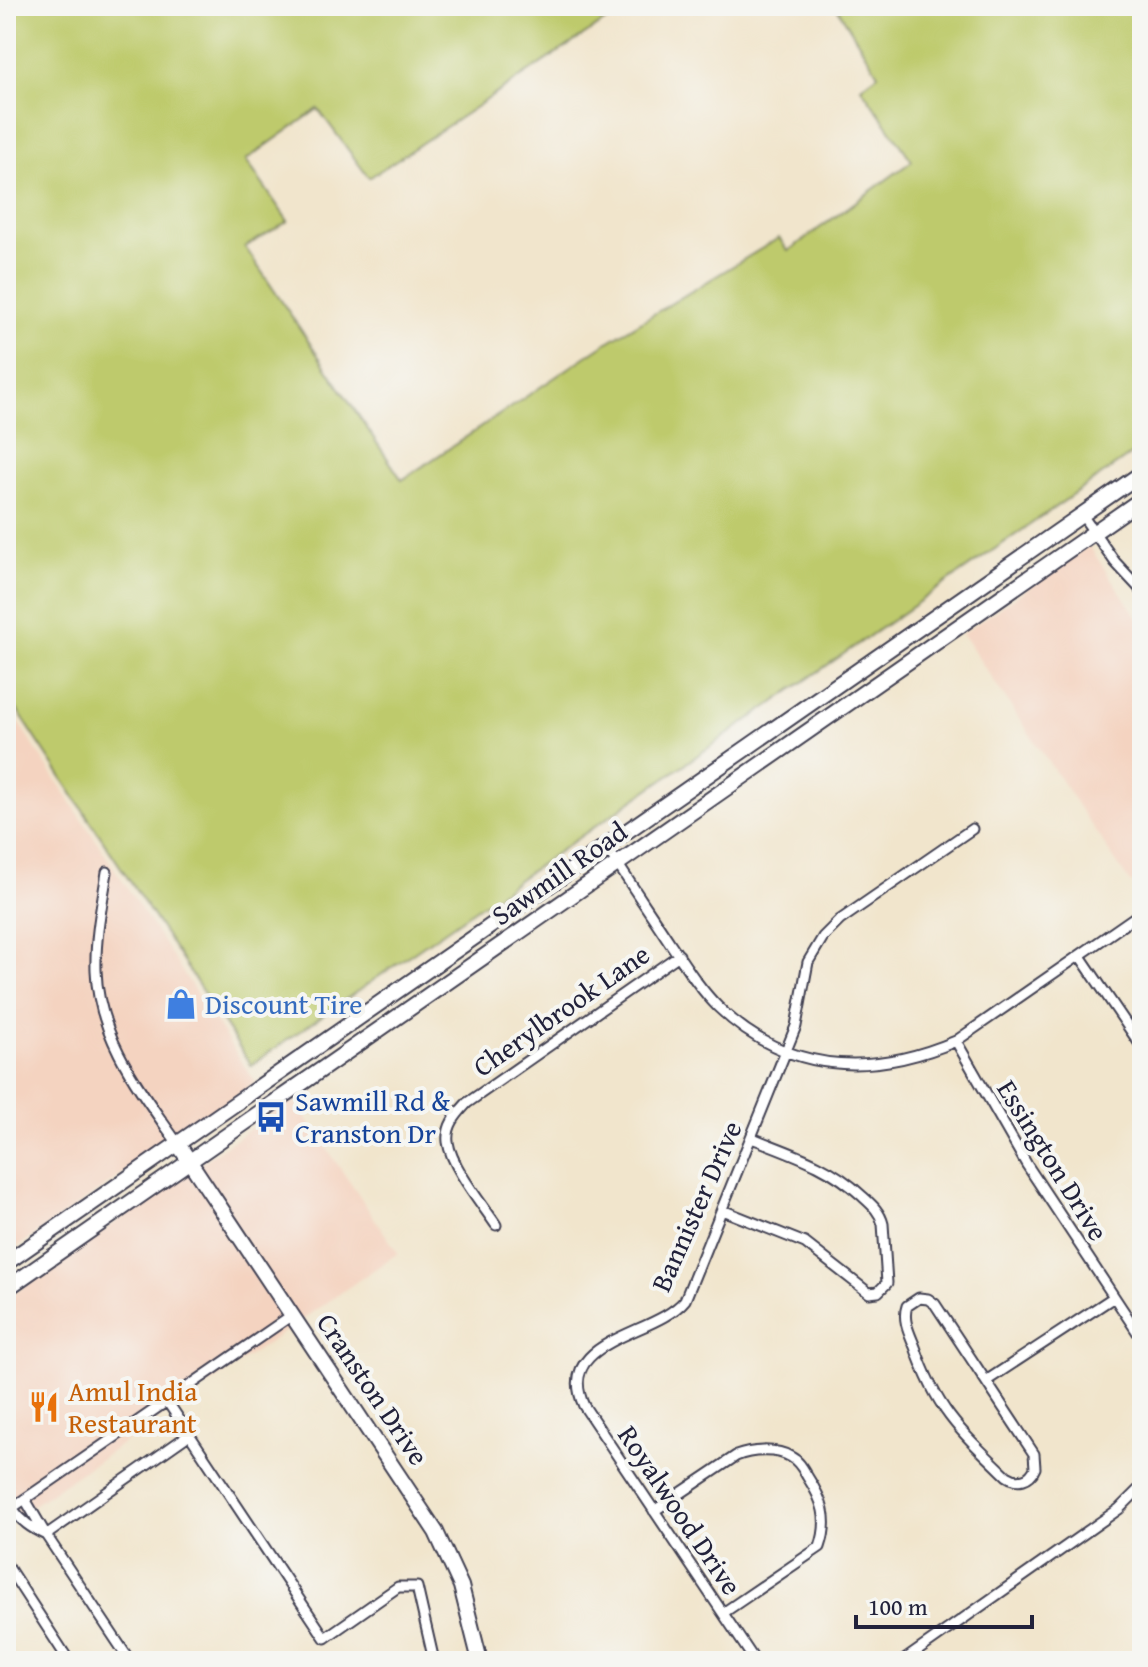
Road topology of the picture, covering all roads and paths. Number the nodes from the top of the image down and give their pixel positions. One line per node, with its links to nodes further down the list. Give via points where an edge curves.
1 (1142, 473): 3 (main road, Sawmill Road)
2 (1142, 499): 4 (main road, Sawmill Road)
3 (1082, 515): 4 (street); 7 (main road, Sawmill Road)
4 (1094, 532): 5 (street); 8 (main road, Sawmill Road)
5 (1142, 591)
6 (972, 829): 15 (street, Bannister Drive, via 827,932 808,962 799,1017)
7 (606, 846): 8 (street); 17 (main road, Sawmill Road)
8 (617, 864): 11 (street); 18 (main road, Sawmill Road)
9 (107, 872): 17 (street, via 96,959 103,1014 129,1072)
10 (1142, 912): 12 (street)
11 (679, 955): 15 (street, via 718,1007 754,1035); 20 (street, Cherylbrook Lane, via 470,1101 452,1119 448,1141 455,1162)
12 (1080, 956): 13 (street); 14 (street)
13 (956, 1041): 15 (street, via 907,1059 872,1064 820,1061); 23 (street, Essington Drive, via 1027,1165)
14 (1142, 1047)
15 (786, 1050): 16 (street, Bannister Drive)
16 (752, 1138): 19 (street, Bannister Drive); 19 (street, via 841,1176 875,1208 881,1215 888,1276 883,1288 869,1293 805,1243)
17 (178, 1144): 18 (main road, Cranston Drive); 21 (main road, Sawmill Road)
18 (190, 1162): 22 (main road, Sawmill Road); 24 (main road, Cranston Drive)
19 (722, 1210): 26 (street, Bannister Drive, via 683,1303 589,1356)
20 (496, 1225)
21 (6, 1263)
22 (6, 1289)
23 (1114, 1297): 25 (street, Essington Drive); 27 (street)
24 (292, 1315): 28 (street); 40 (main road, Cranston Drive, via 443,1545 467,1606)
25 (1142, 1339)
26 (577, 1379): 33 (street, Royalwood Drive, via 584,1406)
27 (986, 1381): 27 (street, via 935,1304 923,1298 910,1302 905,1319 934,1394 951,1421 1007,1476 1026,1479 1035,1468 1034,1454)
28 (167, 1401): 29 (street); 31 (street)
29 (190, 1434): 34 (street); 39 (street, via 325,1638 398,1587 417,1587)
30 (1142, 1486): 42 (street, via 1119,1509)
31 (25, 1499): 32 (street); 34 (street)
32 (9, 1510): 34 (street)
33 (654, 1511): 36 (street, Royalwood Drive); 36 (street, via 746,1452 780,1453 798,1462 825,1510 820,1547)
34 (46, 1535): 38 (street)
35 (6, 1564): 37 (street)
36 (723, 1613): 41 (street, Royalwood Drive)
37 (69, 1661)
38 (130, 1661)
39 (434, 1661)
40 (480, 1661)
41 (755, 1661)
42 (903, 1661)

